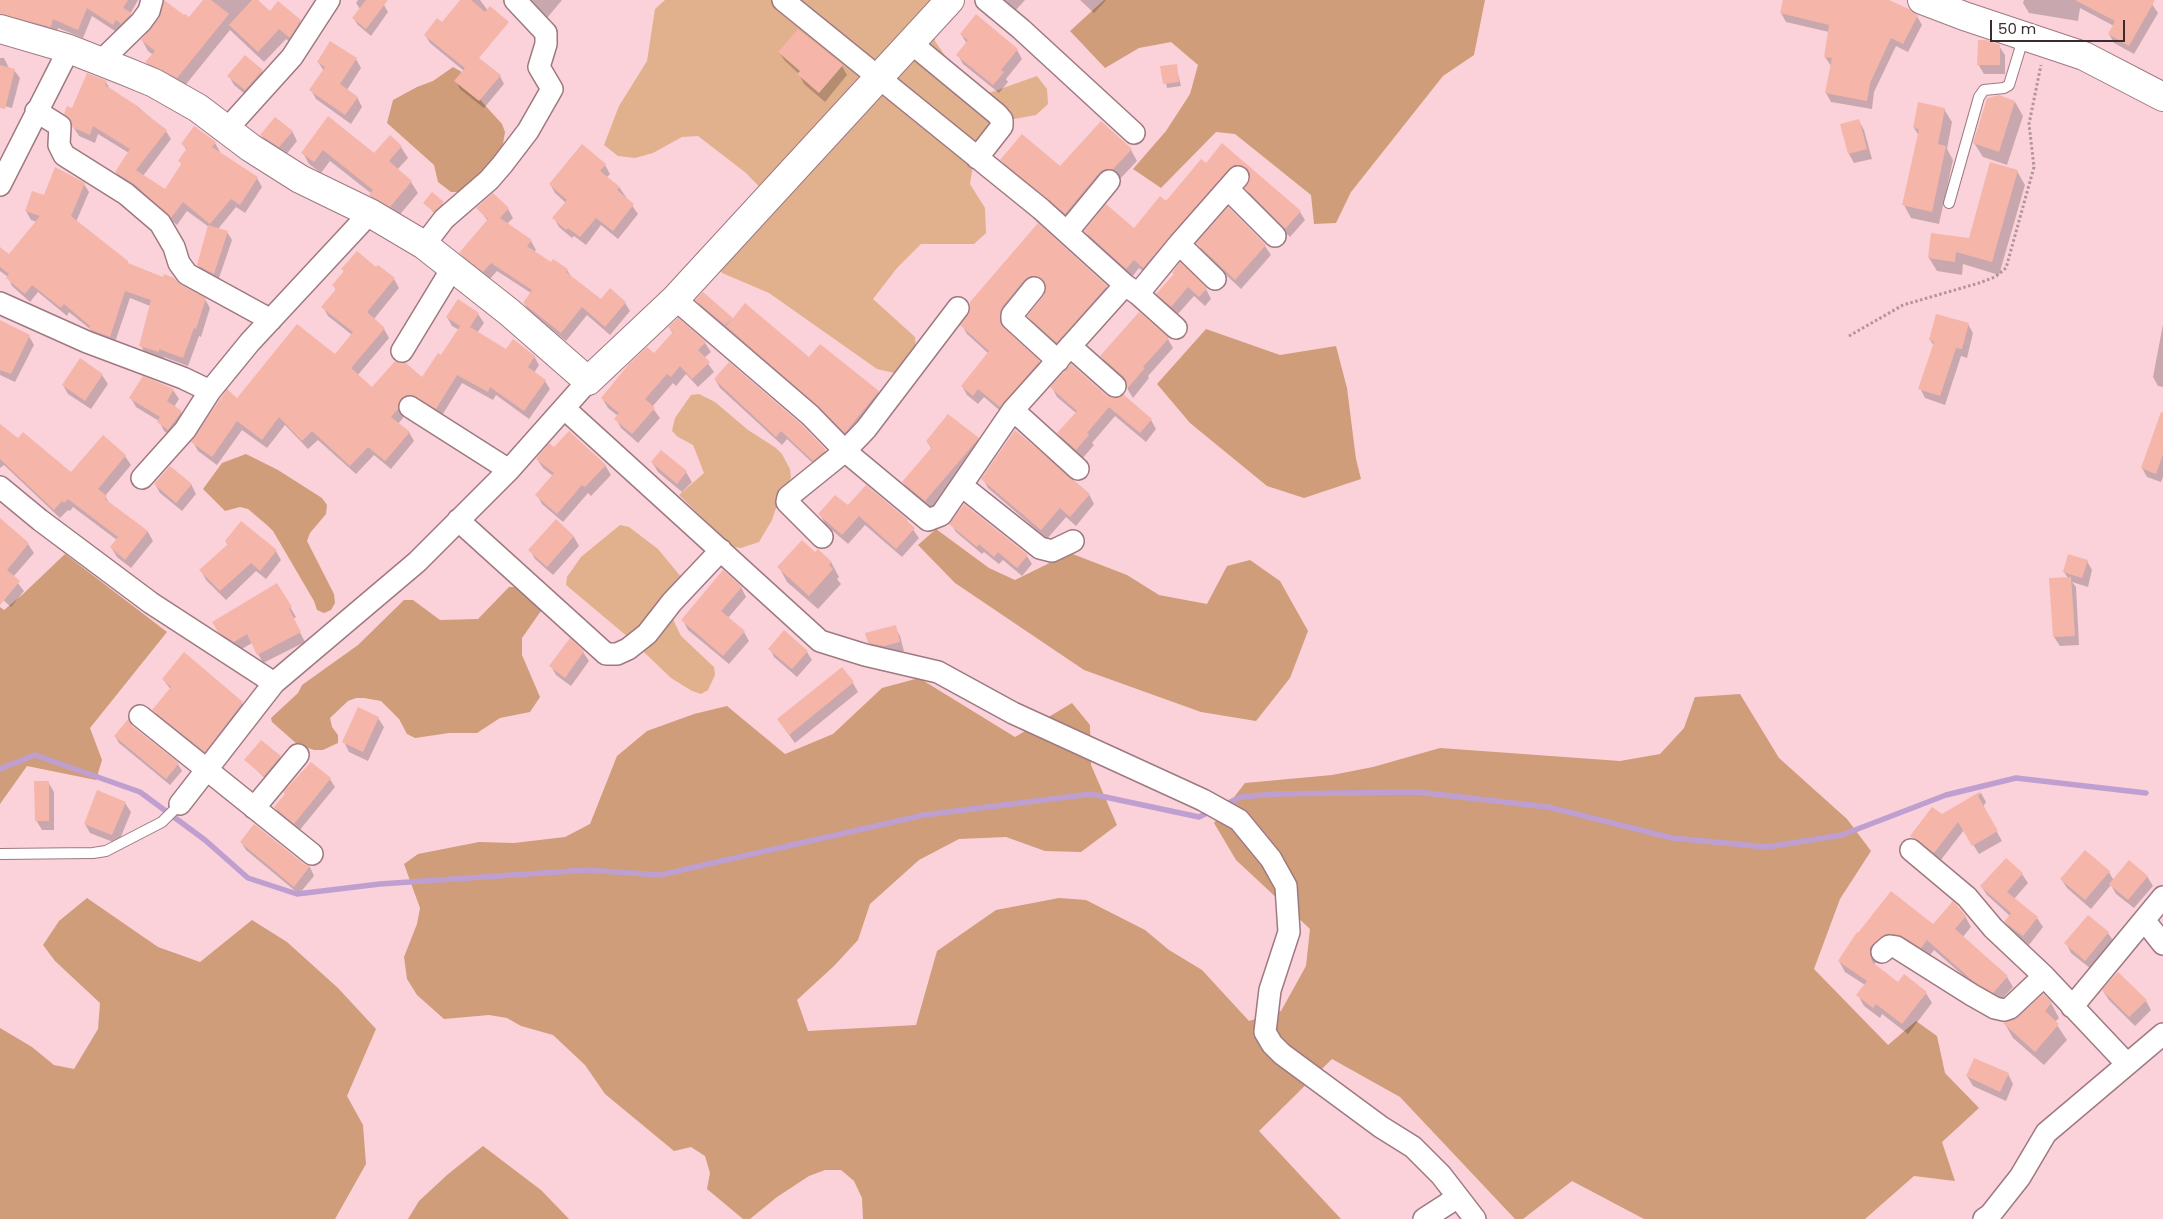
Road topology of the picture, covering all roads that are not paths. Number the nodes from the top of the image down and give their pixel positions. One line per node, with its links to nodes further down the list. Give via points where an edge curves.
1 (152, 0): 12 (street, via 141,22)
2 (329, 0): 16 (street, via 292,57)
3 (515, 0): 26 (street, via 546,33 539,68 552,89 528,131 502,165 444,219)
4 (783, 0): 13 (street)
5 (950, 0): 10 (street)
6 (986, 0): 17 (street)
7 (1922, 0): 9 (street)
8 (0, 29): 11 (street)
9 (2036, 39): 14 (street, via 2084,56); 21 (lane, via 2009,85 1984,90 1979,96)
10 (911, 42): 13 (street); 18 (street, via 1002,120 1002,126)
11 (69, 49): 12 (street); 15 (street)
12 (100, 62): 16 (street, via 154,83)
13 (879, 78): 18 (street); 31 (street)
14 (2163, 97)
15 (36, 111): 20 (street); 34 (street, via 60,126 59,145 64,154 126,194 160,223 187,274)
16 (227, 129): 22 (street, via 300,179)
17 (1134, 133)
18 (977, 158): 23 (street)
19 (1109, 181): 23 (street)
20 (0, 185)
21 (1949, 203)
22 (370, 212): 26 (street); 34 (street)
23 (1067, 232): 30 (street)
24 (1274, 236): 25 (street, via 1233,183)
25 (1179, 244): 28 (street); 30 (street)
26 (424, 245): 27 (street)
27 (453, 267): 36 (street); 38 (street)
28 (1216, 279)
29 (1034, 288): 37 (street, via 1012,319)
30 (1131, 289): 35 (street); 37 (street)
31 (674, 299): 38 (street); 44 (street, via 810,415)
32 (0, 303): 40 (street)
33 (958, 308): 44 (street, via 866,430)
34 (271, 320): 40 (street)
35 (1176, 328)
36 (402, 351)
37 (1064, 353): 39 (street); 43 (street)
38 (588, 381): 42 (street)
39 (1115, 386)
40 (210, 391): 47 (street, via 185,430)
41 (410, 407): 46 (street)
42 (564, 409): 46 (street); 53 (street)
43 (1013, 410): 45 (street); 48 (street)
44 (845, 451): 48 (street, via 928,520 941,515); 51 (street, via 786,500)
45 (1078, 469)
46 (509, 470): 50 (street)
47 (142, 478)
48 (962, 486): 52 (street, via 1040,548 1052,551)
49 (0, 487): 54 (street, via 151,602)
50 (458, 520): 53 (street, via 606,654 628,649 647,634); 54 (street, via 418,562)
51 (822, 537)
52 (1073, 541)
53 (721, 550): 71 (street, via 820,641 938,672 1013,713 1203,800 1239,820 1271,859 1286,886 1289,932 1270,990 1265,1032 1282,1054 1413,1148 1441,1174)
54 (274, 683): 57 (street)
55 (140, 716): 57 (street)
56 (298, 755): 59 (street)
57 (206, 770): 58 (street); 59 (street)
58 (180, 804): 61 (lane, via 162,822 106,851)
59 (254, 808): 62 (street)
60 (1911, 850): 67 (street, via 1952,883)
61 (0, 854)
62 (312, 854)
63 (2163, 897): 64 (street)
64 (2144, 920): 65 (street); 68 (street)
65 (2163, 944)
66 (1882, 952): 67 (street, via 1889,946 1896,947 1972,995 2004,1010)
67 (2044, 976): 68 (street)
68 (2072, 1007): 70 (street)
69 (2163, 1034): 70 (street)
70 (2127, 1064): 74 (street, via 2046,1133 2020,1177)
71 (1458, 1197): 72 (street); 73 (street)
72 (1424, 1219)
73 (1474, 1219)
74 (1984, 1219)

